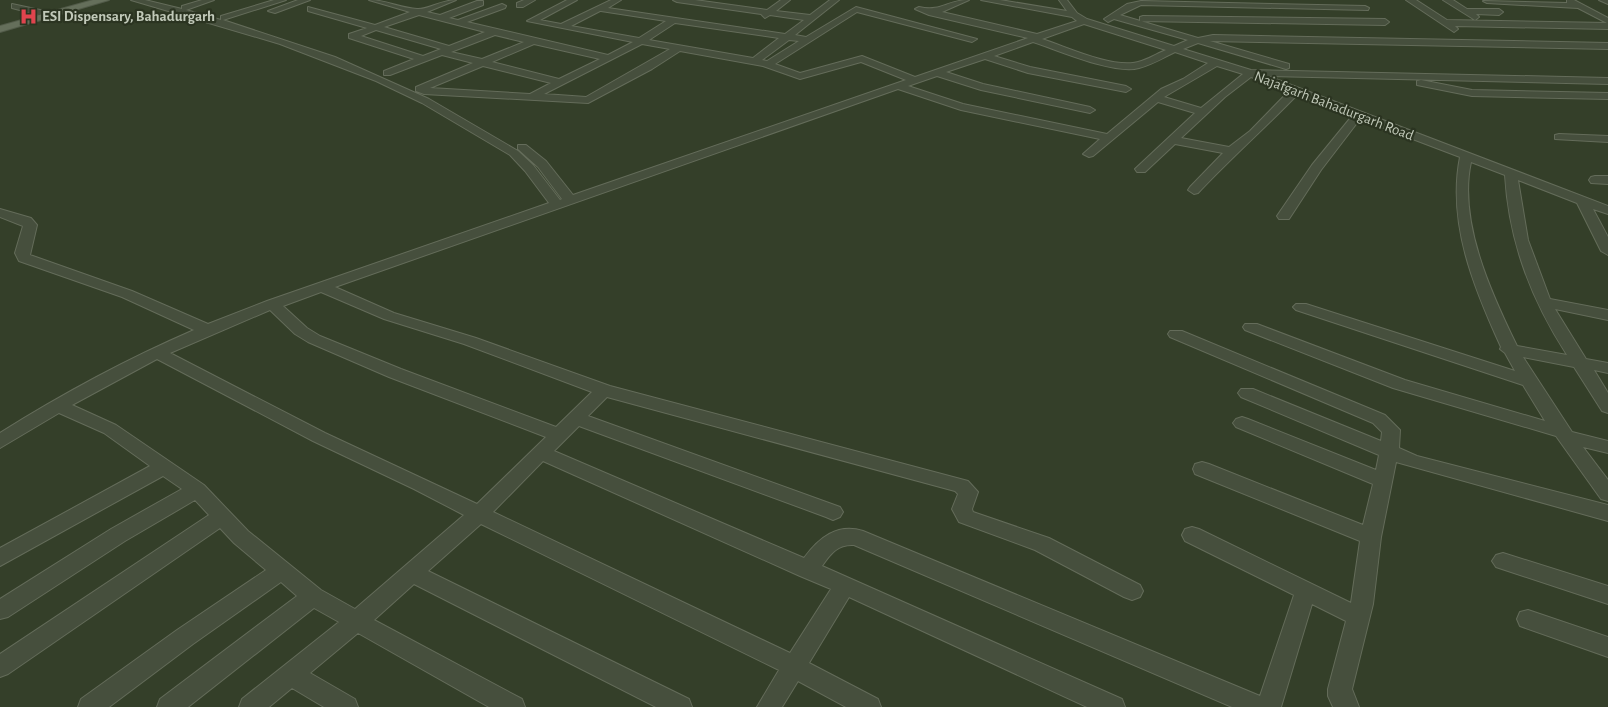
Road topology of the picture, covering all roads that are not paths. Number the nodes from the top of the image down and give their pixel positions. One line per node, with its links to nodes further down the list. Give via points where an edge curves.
1 (104, 0): 54 (main road)
2 (135, 0): 116 (street, via 214,20 318,53 376,76)
3 (155, 0): 31 (street)
4 (177, 0): 31 (street)
5 (210, 0): 41 (street)
6 (256, 0): 52 (street)
7 (282, 0): 58 (street)
8 (306, 0): 55 (street)
9 (373, 0): 34 (street)
10 (452, 0): 47 (street)
11 (531, 0): 35 (street)
12 (573, 0): 75 (street, via 531,20)
13 (617, 0): 44 (street)
14 (726, 0): 36 (street)
15 (786, 0): 48 (street)
16 (835, 0): 60 (street)
17 (934, 0): 50 (street, via 920,9)
18 (966, 0): 50 (street)
19 (1063, 0): 66 (street)
20 (1355, 0): 42 (street)
21 (1410, 0): 69 (street)
22 (1447, 0): 46 (street)
23 (1568, 0): 40 (street)
24 (1603, 0): 30 (street)
25 (1486, 1): 40 (street); 46 (street, via 1505,12)
26 (417, 2): 34 (street)
27 (986, 2): 39 (street, Najafgarh Bahadurgarh Road)
28 (1161, 2): 29 (street); 62 (street, via 1135,4)
29 (1210, 2): 42 (street)
30 (1608, 2)
31 (166, 3): 41 (street)
32 (480, 3): 59 (street)
33 (672, 3): 36 (street); 56 (street)
34 (402, 4): 47 (street)
35 (520, 5)
36 (718, 5): 48 (street)
37 (15, 6): 54 (street)
38 (502, 6): 70 (street)
39 (1014, 6): 49 (street, Najafgarh Bahadurgarh Road); 71 (street)
40 (1579, 6): 53 (street)
41 (185, 8): 52 (street)
42 (1365, 8): 68 (street)
43 (311, 9): 76 (street)
44 (601, 9): 56 (street); 57 (street)
45 (974, 10): 61 (street)
46 (1466, 11): 72 (street)
47 (419, 12): 59 (street); 76 (street)
48 (769, 12): 60 (street); 78 (street)
49 (1048, 12): 64 (street); 66 (street, Najafgarh Bahadurgarh Road)
50 (932, 13): 61 (street)
51 (1532, 13): 53 (street)
52 (211, 14): 58 (street)
53 (1596, 14): 67 (street)
54 (51, 15): 77 (main road)
55 (259, 15)
56 (650, 16): 63 (street)
57 (583, 17): 65 (street); 75 (street)
58 (224, 18): 103 (street, via 327,50)
59 (440, 18): 70 (street)
60 (810, 18): 81 (street)
61 (957, 18): 71 (street)
62 (1119, 18): 66 (street); 68 (street); 86 (street)
63 (675, 19): 78 (street); 84 (street, via 656,27)
64 (1028, 19)
65 (602, 20)
66 (1084, 20): 83 (street); 92 (street, Najafgarh Bahadurgarh Road)
67 (1608, 21)
68 (1385, 22): 88 (street)
69 (1445, 22): 72 (street); 89 (street)
70 (458, 23): 80 (street)
71 (977, 23): 79 (street)
72 (1485, 23): 74 (street)
73 (1019, 24): 79 (street)
74 (1608, 26)
75 (562, 27): 84 (street); 87 (street)
76 (376, 28): 93 (street); 96 (street, via 352,37)
77 (0, 29)
78 (745, 29): 81 (street)
79 (1007, 30): 83 (street)
80 (494, 32): 87 (street); 93 (street)
81 (788, 36): 85 (street); 97 (street)
82 (972, 38): 85 (street, via 856,9)
83 (1035, 38): 92 (street, via 1130,67); 94 (street)
84 (642, 40): 91 (street); 95 (street)
85 (808, 40): 100 (street)
86 (1195, 40): 88 (street); 92 (street); 102 (street, via 1286,66)
87 (532, 41): 95 (street); 98 (street)
88 (1412, 42): 89 (street)
89 (1474, 43): 90 (street)
90 (1608, 46)
91 (678, 48): 97 (street); 117 (street, via 593,98)
92 (1175, 48): 99 (street, Najafgarh Bahadurgarh Road)
93 (446, 50): 96 (street); 98 (street)
94 (986, 56): 101 (street); 113 (street, via 1028,70)
95 (608, 58): 109 (street)
96 (423, 59): 103 (street)
97 (754, 62): 100 (street)
98 (482, 63): 109 (street); 114 (street)
99 (1222, 63): 104 (street, Najafgarh Bahadurgarh Road); 105 (street); 119 (street)
100 (768, 64): 107 (street, via 800,76 862,59)
101 (939, 72): 107 (street); 121 (street, via 980,87)
102 (1608, 72)
103 (386, 73): 114 (street)
104 (1250, 73): 105 (street); 106 (street, Najafgarh Bahadurgarh Road); 122 (street)
105 (1320, 77): 106 (street); 108 (street); 110 (street); 120 (street, via 1307,88)
106 (1264, 78): 115 (street, Najafgarh Bahadurgarh Road)
107 (915, 80): 112 (street)
108 (1412, 81): 111 (street); 118 (street, via 1466,92)
109 (560, 82): 117 (street)
110 (1608, 82)
111 (1608, 85)
112 (898, 86): 124 (street, via 961,108); 136 (street)
113 (1126, 89)
114 (422, 90): 116 (street); 117 (street); 136 (street, via 526,149)
115 (1295, 91): 120 (street, Najafgarh Bahadurgarh Road); 128 (street)
116 (408, 93): 138 (street, via 514,153)
117 (533, 96)
118 (1608, 96)
119 (1156, 98): 122 (street); 124 (street)
120 (1312, 98): 123 (street, Najafgarh Bahadurgarh Road)
121 (1090, 110)
122 (1202, 112): 127 (street)
123 (1358, 115): 130 (street, Najafgarh Bahadurgarh Road); 141 (street, via 1316,168)
124 (1106, 137): 129 (street)
125 (1560, 137): 126 (street)
126 (1608, 139)
127 (1173, 140): 128 (street); 131 (street)
128 (1231, 151): 135 (street)
129 (1088, 154)
130 (1466, 157): 132 (street, Najafgarh Bahadurgarh Road); 152 (street, via 1462,178 1466,227 1476,267)
131 (1141, 168)
132 (1511, 174): 137 (street, Najafgarh Bahadurgarh Road); 145 (street, via 1516,217)
133 (1595, 180): 134 (street)
134 (1608, 180)
135 (1194, 190)
136 (570, 200): 138 (street)
137 (1583, 201): 139 (street, Najafgarh Bahadurgarh Road); 142 (street)
138 (557, 205): 143 (street)
139 (1608, 210)
140 (0, 213): 149 (street, via 26,220 30,225 22,253 24,258 127,294)
141 (1284, 216)
142 (1608, 251)
143 (322, 287): 144 (street); 157 (street, via 389,316)
144 (272, 304): 149 (street); 164 (street, via 314,339)
145 (1544, 304): 147 (street); 154 (street)
146 (1301, 307): 156 (street)
147 (1604, 314): 150 (street)
148 (1251, 327): 163 (street, via 1399,384)
149 (206, 329): 153 (street)
150 (1608, 329)
151 (1176, 334): 168 (street, via 1379,419 1392,433)
152 (1508, 349): 154 (street); 156 (street)
153 (156, 352): 159 (street); 176 (street)
154 (1581, 363): 155 (street); 160 (street)
155 (1608, 368)
156 (1527, 381): 163 (street)
157 (604, 390): 161 (street); 187 (street, via 961,486 968,492 962,509 966,517 1042,544)
158 (1247, 393): 168 (street)
159 (56, 405): 165 (street); 169 (street, via 110,429)
160 (1608, 407)
161 (577, 418): 164 (street); 174 (street)
162 (1242, 423): 171 (street)
163 (1564, 434): 166 (street); 173 (street)
164 (559, 435): 167 (street)
165 (0, 442)
166 (1608, 447)
167 (541, 452): 176 (street); 182 (street)
168 (1389, 453): 171 (street); 175 (street)
169 (164, 467): 172 (street); 180 (street)
170 (1202, 469): 179 (street)
171 (1382, 480): 179 (street)
172 (197, 490): 177 (street); 190 (street, via 118,535)
173 (1608, 494)
174 (833, 512)
175 (1608, 513)
176 (478, 515): 184 (street); 196 (street)
177 (222, 516): 183 (street); 195 (street)
178 (1192, 535): 186 (street)
179 (1371, 537): 191 (street)
180 (0, 558)
181 (1503, 561): 188 (street)
182 (808, 570): 185 (street); 207 (street, via 829,541 843,536 856,538)
183 (280, 571): 189 (street); 198 (street)
184 (412, 573): 193 (street); 203 (street)
185 (844, 585): 196 (street); 206 (street)
186 (1306, 590): 191 (street); 208 (street)
187 (1132, 592)
188 (1608, 595)
189 (313, 596): 193 (street); 199 (street)
190 (0, 610)
191 (1359, 617): 209 (street, via 1340,689 1340,696)
192 (1528, 619): 194 (street)
193 (357, 621): 197 (street); 202 (street)
194 (1608, 647)
195 (0, 667)
196 (795, 667): 204 (street); 205 (street)
197 (292, 675): 200 (street); 201 (street)
198 (90, 707)
199 (169, 707)
200 (251, 707)
201 (346, 707)
202 (513, 707)
203 (680, 707)
204 (769, 707)
205 (869, 707)
206 (1113, 707)
207 (1259, 707)
208 (1269, 707)
209 (1347, 707)

